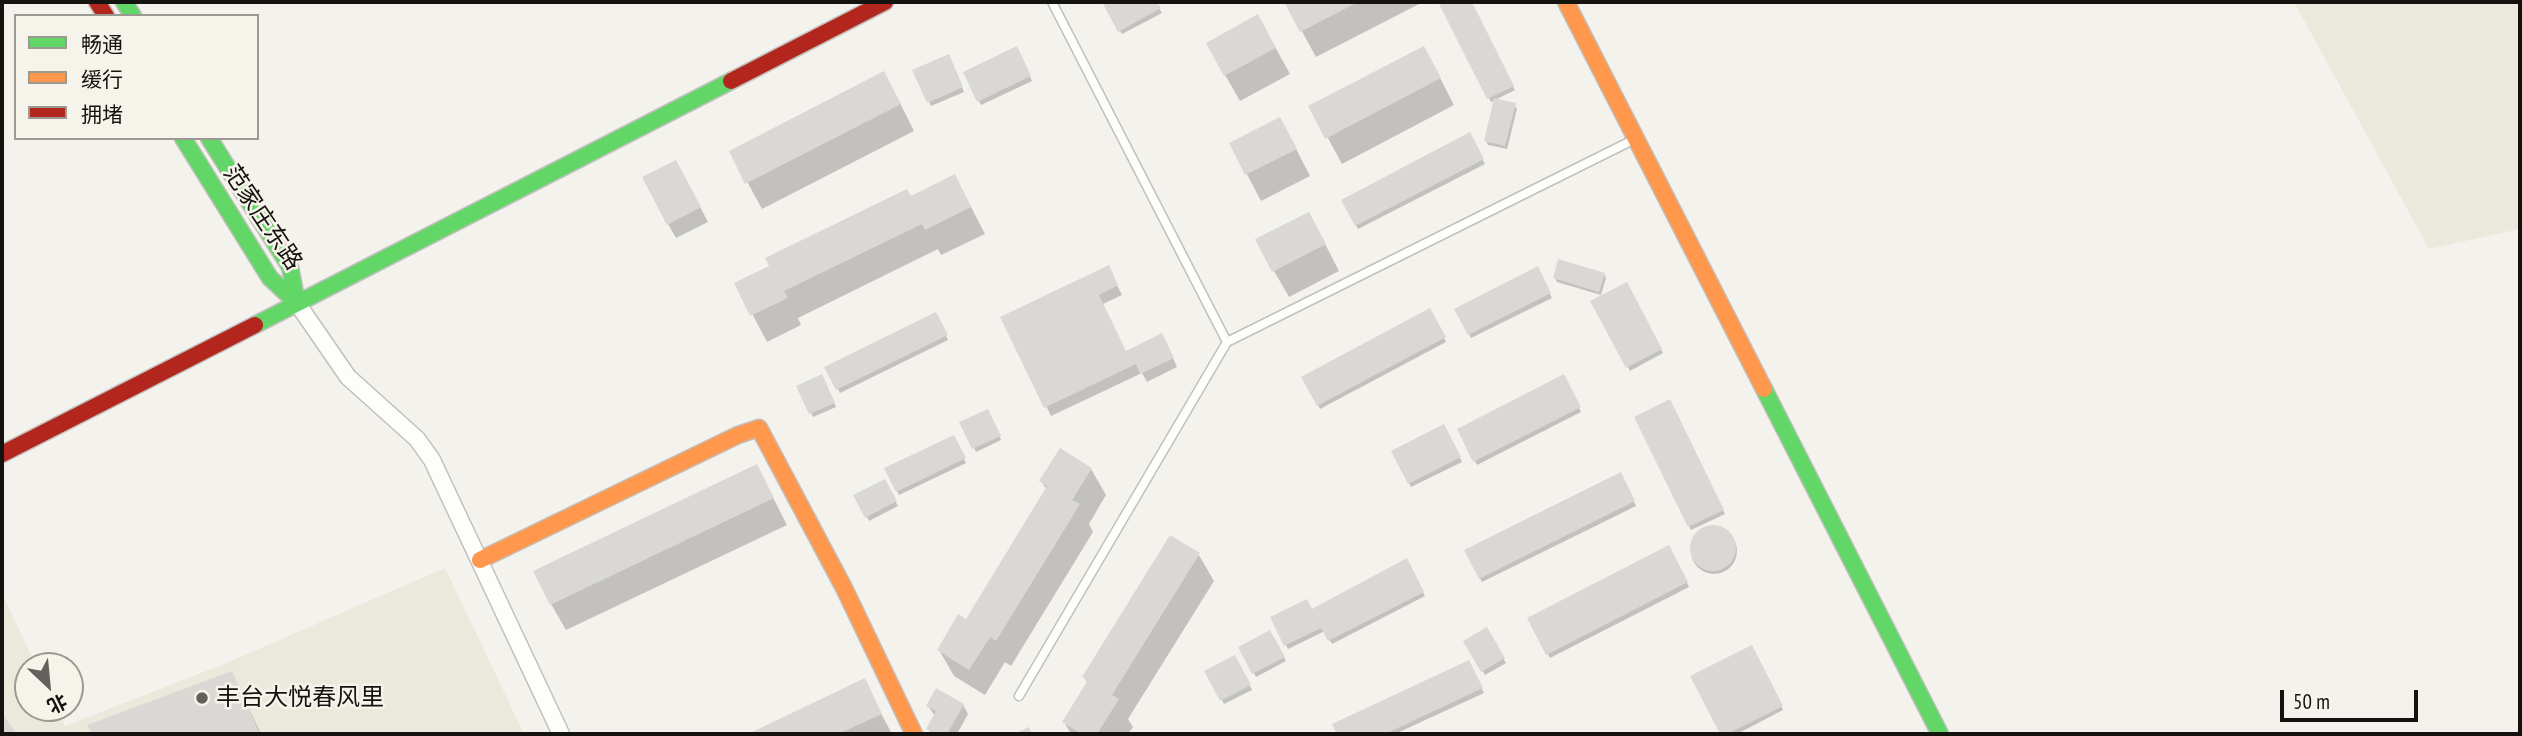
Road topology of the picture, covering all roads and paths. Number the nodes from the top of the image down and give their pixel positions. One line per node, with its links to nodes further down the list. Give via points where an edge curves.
1 (885, 2): 7 (street)
2 (1052, 2): 8 (lane)
3 (1566, 2): 4 (street)
4 (1636, 138): 8 (lane); 14 (street)
5 (184, 140): 7 (street, 范家庄东路, via 270,278)
6 (210, 140): 7 (street, 范家庄东路, via 290,267)
7 (297, 303): 9 (street); 10 (street, via 348,377 417,439 449,490)
8 (1227, 342): 11 (lane)
9 (2, 454)
10 (480, 560): 12 (street); 13 (street, via 759,428 844,588)
11 (1019, 696)
12 (561, 734)
13 (914, 734)
14 (1940, 734)

